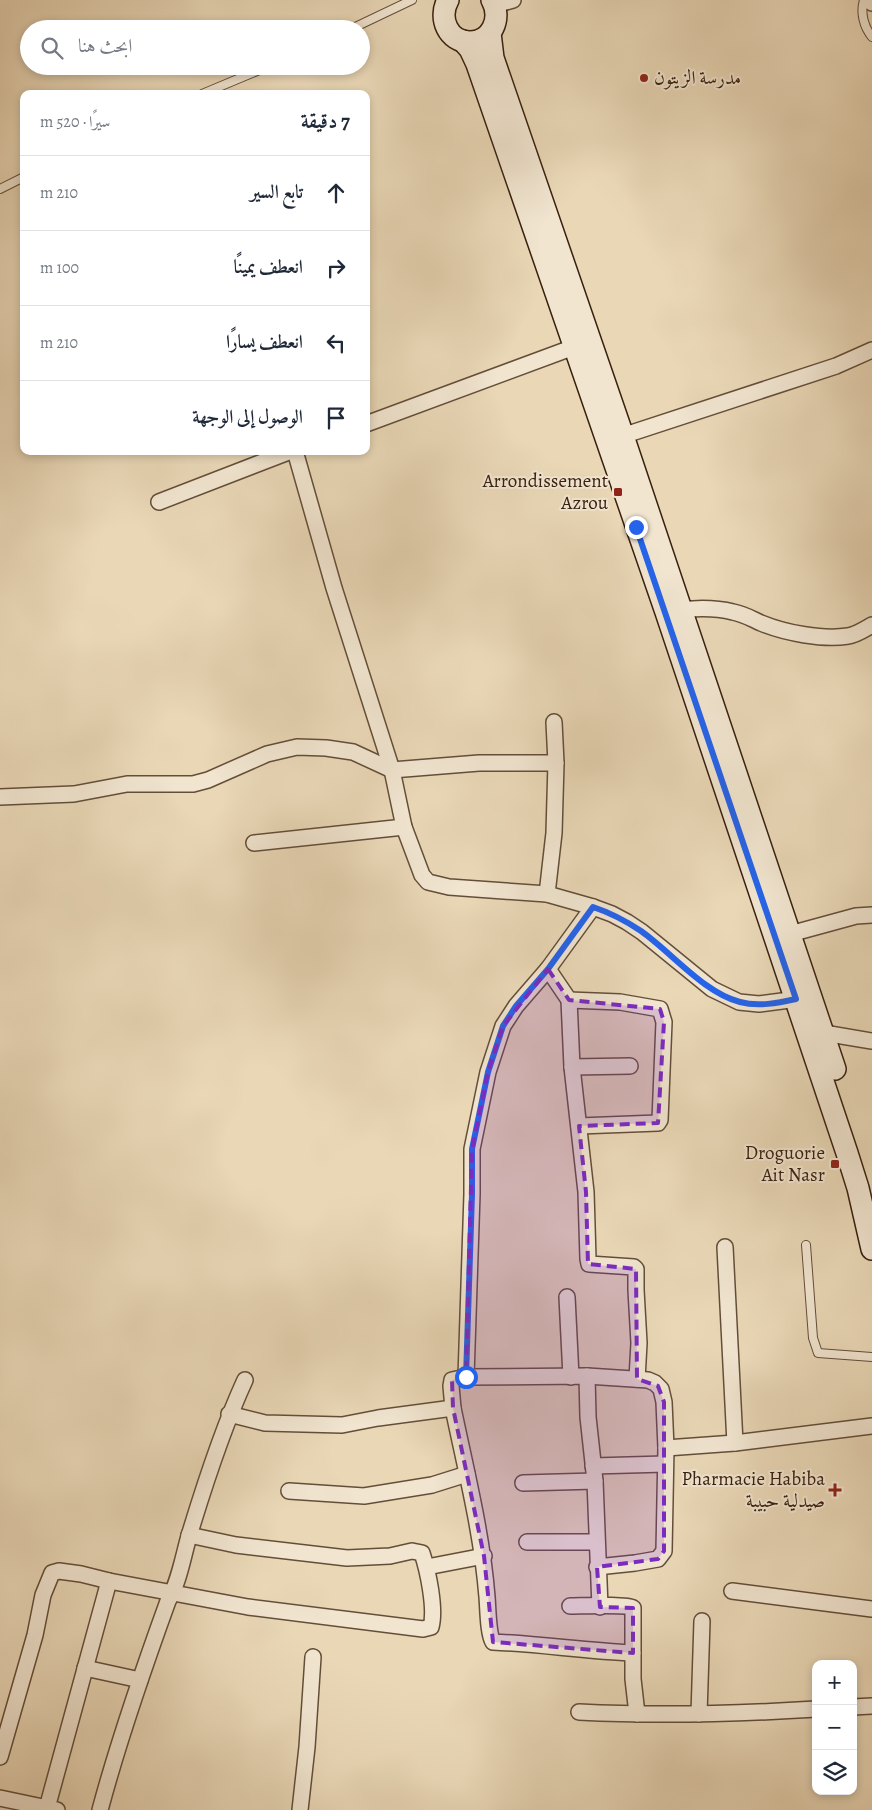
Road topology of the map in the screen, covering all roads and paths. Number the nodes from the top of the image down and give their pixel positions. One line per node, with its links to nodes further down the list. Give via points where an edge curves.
1 (412, 0): 7 (lane)
2 (864, 0): 9 (lane, via 864,21)
3 (868, 0): 6 (street)
4 (446, 2): 10 (main road, via 443,12 446,27)
5 (500, 2): 8 (main road)
6 (872, 3)
7 (370, 20)
8 (490, 33): 10 (main road, via 477,41); 15 (main road, via 493,58)
9 (872, 37)
10 (462, 41): 15 (main road, via 474,55)
11 (247, 75): 12 (lane)
12 (212, 90)
13 (20, 179): 14 (lane)
14 (0, 189)
15 (545, 233): 16 (main road); 19 (main road)
16 (574, 348): 18 (street); 19 (main road)
17 (872, 350): 19 (street, via 836,366)
18 (370, 423)
19 (615, 439): 23 (main road)
20 (282, 455): 22 (street)
21 (294, 455): 27 (street)
22 (159, 502)
23 (673, 611): 24 (street, via 697,608 732,612 783,629 827,637 849,636); 34 (main road); 36 (main road)
24 (872, 625)
25 (554, 722): 26 (street)
26 (556, 763): 27 (street, via 479,763); 31 (street, via 554,833)
27 (392, 770): 28 (street, via 353,752 298,747 267,754 193,784 127,784 74,794); 29 (street)
28 (0, 797)
29 (404, 827): 30 (street); 31 (street, via 422,875 428,882 449,887)
30 (254, 843)
31 (547, 894): 32 (street)
32 (593, 907): 35 (street); 36 (street, via 628,922 712,989 739,1002 759,1004)
33 (872, 915): 34 (street, via 856,916)
34 (790, 934): 36 (main road)
35 (548, 969): 37 (street); 50 (street, via 503,1026 488,1072 472,1149)
36 (804, 998): 38 (main road)
37 (569, 1000): 41 (street); 42 (street, via 627,1002 660,1008 664,1022 658,1123)
38 (816, 1033): 39 (street); 43 (main road); 46 (main road)
39 (872, 1041)
40 (630, 1066): 41 (street)
41 (572, 1067): 42 (street)
42 (579, 1126): 52 (street, via 589,1264 636,1269)
43 (872, 1194)
44 (806, 1245): 48 (lane, via 813,1338 818,1354)
45 (725, 1247): 57 (street)
46 (872, 1249)
47 (567, 1297): 51 (street)
48 (872, 1357)
49 (587, 1376): 51 (street); 52 (street); 61 (street)
50 (466, 1377): 51 (street); 54 (street, via 452,1380)
51 (571, 1377)
52 (637, 1378): 58 (street, via 655,1383 661,1389)
53 (245, 1380): 55 (street)
54 (452, 1408): 55 (street, via 342,1425 265,1423); 60 (street)
55 (229, 1414): 64 (street)
56 (872, 1426): 57 (street)
57 (735, 1443): 58 (street)
58 (666, 1448): 59 (street)
59 (665, 1464): 61 (street); 69 (street, via 664,1551 658,1559)
60 (467, 1474): 63 (street, via 432,1485 364,1496); 67 (street)
61 (594, 1474): 62 (street); 66 (street)
62 (522, 1483)
63 (289, 1491)
64 (189, 1535): 68 (street, via 236,1545 347,1558 417,1551 422,1553); 72 (street)
65 (527, 1542): 66 (street)
66 (596, 1542): 69 (street)
67 (484, 1556): 68 (street); 77 (street, via 493,1642)
68 (427, 1567): 72 (street, via 434,1618 431,1627 423,1629 248,1607)
69 (598, 1567): 74 (street)
70 (109, 1581): 72 (street); 79 (street); 87 (street, via 60,1571 52,1573 43,1595 35,1635)
71 (732, 1591): 75 (street)
72 (173, 1592): 80 (street)
73 (570, 1606): 74 (street)
74 (600, 1607): 77 (street, via 628,1605 633,1608)
75 (872, 1609)
76 (702, 1621): 86 (street)
77 (633, 1653): 85 (street)
78 (312, 1657): 91 (street)
79 (84, 1668): 80 (street); 89 (street)
80 (140, 1680): 90 (street)
81 (872, 1706): 82 (street)
82 (857, 1707)
83 (812, 1709): 86 (street)
84 (579, 1712): 85 (street)
85 (637, 1714): 86 (street)
86 (699, 1714)
87 (0, 1757)
88 (0, 1798): 89 (street)
89 (52, 1809)
90 (100, 1810)
91 (300, 1810)

